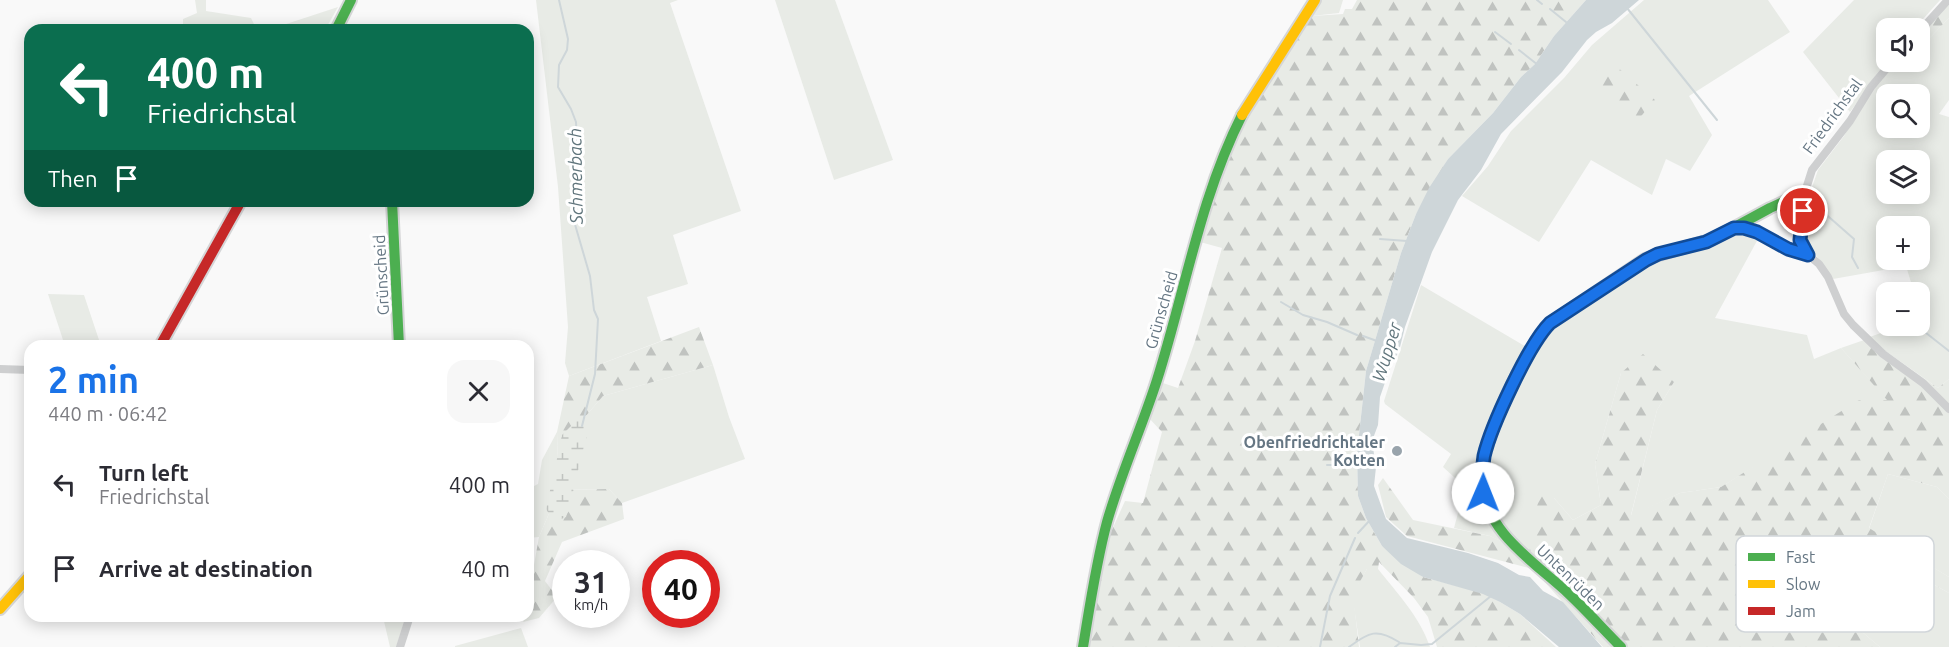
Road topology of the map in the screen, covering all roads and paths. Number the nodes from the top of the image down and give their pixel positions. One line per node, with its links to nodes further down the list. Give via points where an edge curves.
1 (351, 0): 5 (street)
2 (1315, 0): 21 (street, Grünscheid, via 1243,114 1212,186 1157,380 1108,519)
3 (1948, 0): 4 (street)
4 (1930, 20)
5 (343, 24)
6 (1884, 72): 7 (street, Friedrichstal, via 1812,170)
7 (1805, 192): 10 (street); 11 (street, Friedrichstal, via 1800,240)
8 (238, 207): 12 (street)
9 (392, 207): 13 (street, Grünscheid)
10 (1734, 228): 11 (street, Friedrichstal, via 1757,232); 22 (street, Untenrüden, via 1706,242 1646,260 1544,329 1488,442 1482,469 1483,493 1500,528)
11 (1808, 255): 16 (street, Friedrichstal, via 1828,277 1847,319)
12 (163, 340)
13 (399, 340)
14 (0, 369): 15 (street)
15 (24, 370)
16 (1949, 409)
17 (24, 582): 18 (street)
18 (0, 609)
19 (408, 622): 20 (street)
20 (400, 647)
21 (1083, 647)
22 (1621, 647)

